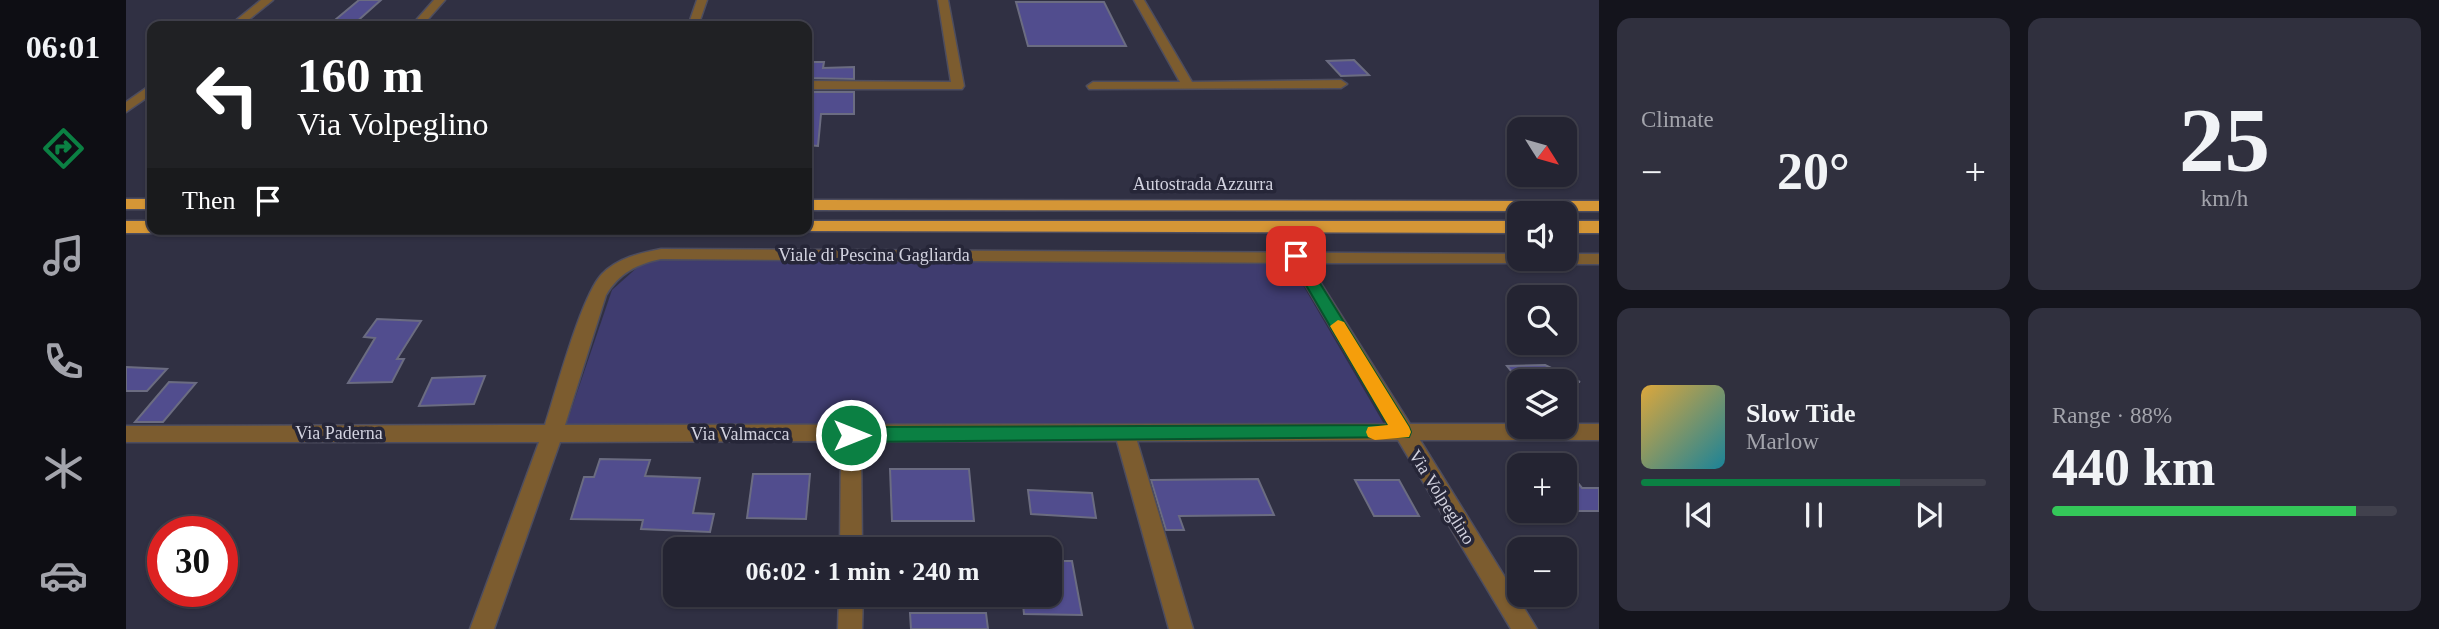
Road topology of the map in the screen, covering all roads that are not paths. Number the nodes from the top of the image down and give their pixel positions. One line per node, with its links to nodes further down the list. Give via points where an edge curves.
1 (268, 0): 6 (street)
2 (440, 0): 7 (street)
3 (702, 0): 8 (street)
4 (943, 0): 10 (street, via 958,86)
5 (1139, 0): 11 (street)
6 (241, 21)
7 (421, 21)
8 (695, 21)
9 (1341, 84): 11 (street)
10 (812, 85)
11 (1188, 85): 12 (street)
12 (1093, 86)
13 (147, 92): 14 (street)
14 (126, 108)
15 (126, 204): 16 (highway)
16 (147, 204)
17 (812, 205): 18 (highway, Autostrada Azzurra)
18 (1599, 206)
19 (126, 227): 20 (highway)
20 (147, 227)
21 (812, 227): 22 (highway)
22 (1507, 227)
23 (1577, 227): 24 (highway)
24 (1599, 227)
25 (1296, 256): 26 (street, Viale di Pescina Gagliarda); 29 (street, Viale di Pescina Gagliarda, via 652,255 623,266 603,285); 30 (street, Via Volpeglino)
26 (1507, 259)
27 (1577, 259): 28 (street)
28 (1599, 259)
29 (553, 432): 32 (street, Via Paderna); 34 (street, Via Valmacca); 37 (street, Viale di Pescina Gagliarda)
30 (1402, 432): 31 (street, Via Valmacca); 33 (street, Via Valmacca); 40 (street, Via Volpeglino)
31 (1599, 432)
32 (126, 434)
33 (1125, 434): 34 (street, Via Valmacca); 39 (street)
34 (851, 435): 35 (street)
35 (851, 537)
36 (850, 607): 38 (street)
37 (482, 629)
38 (850, 629)
39 (1181, 629)
40 (1525, 629)

